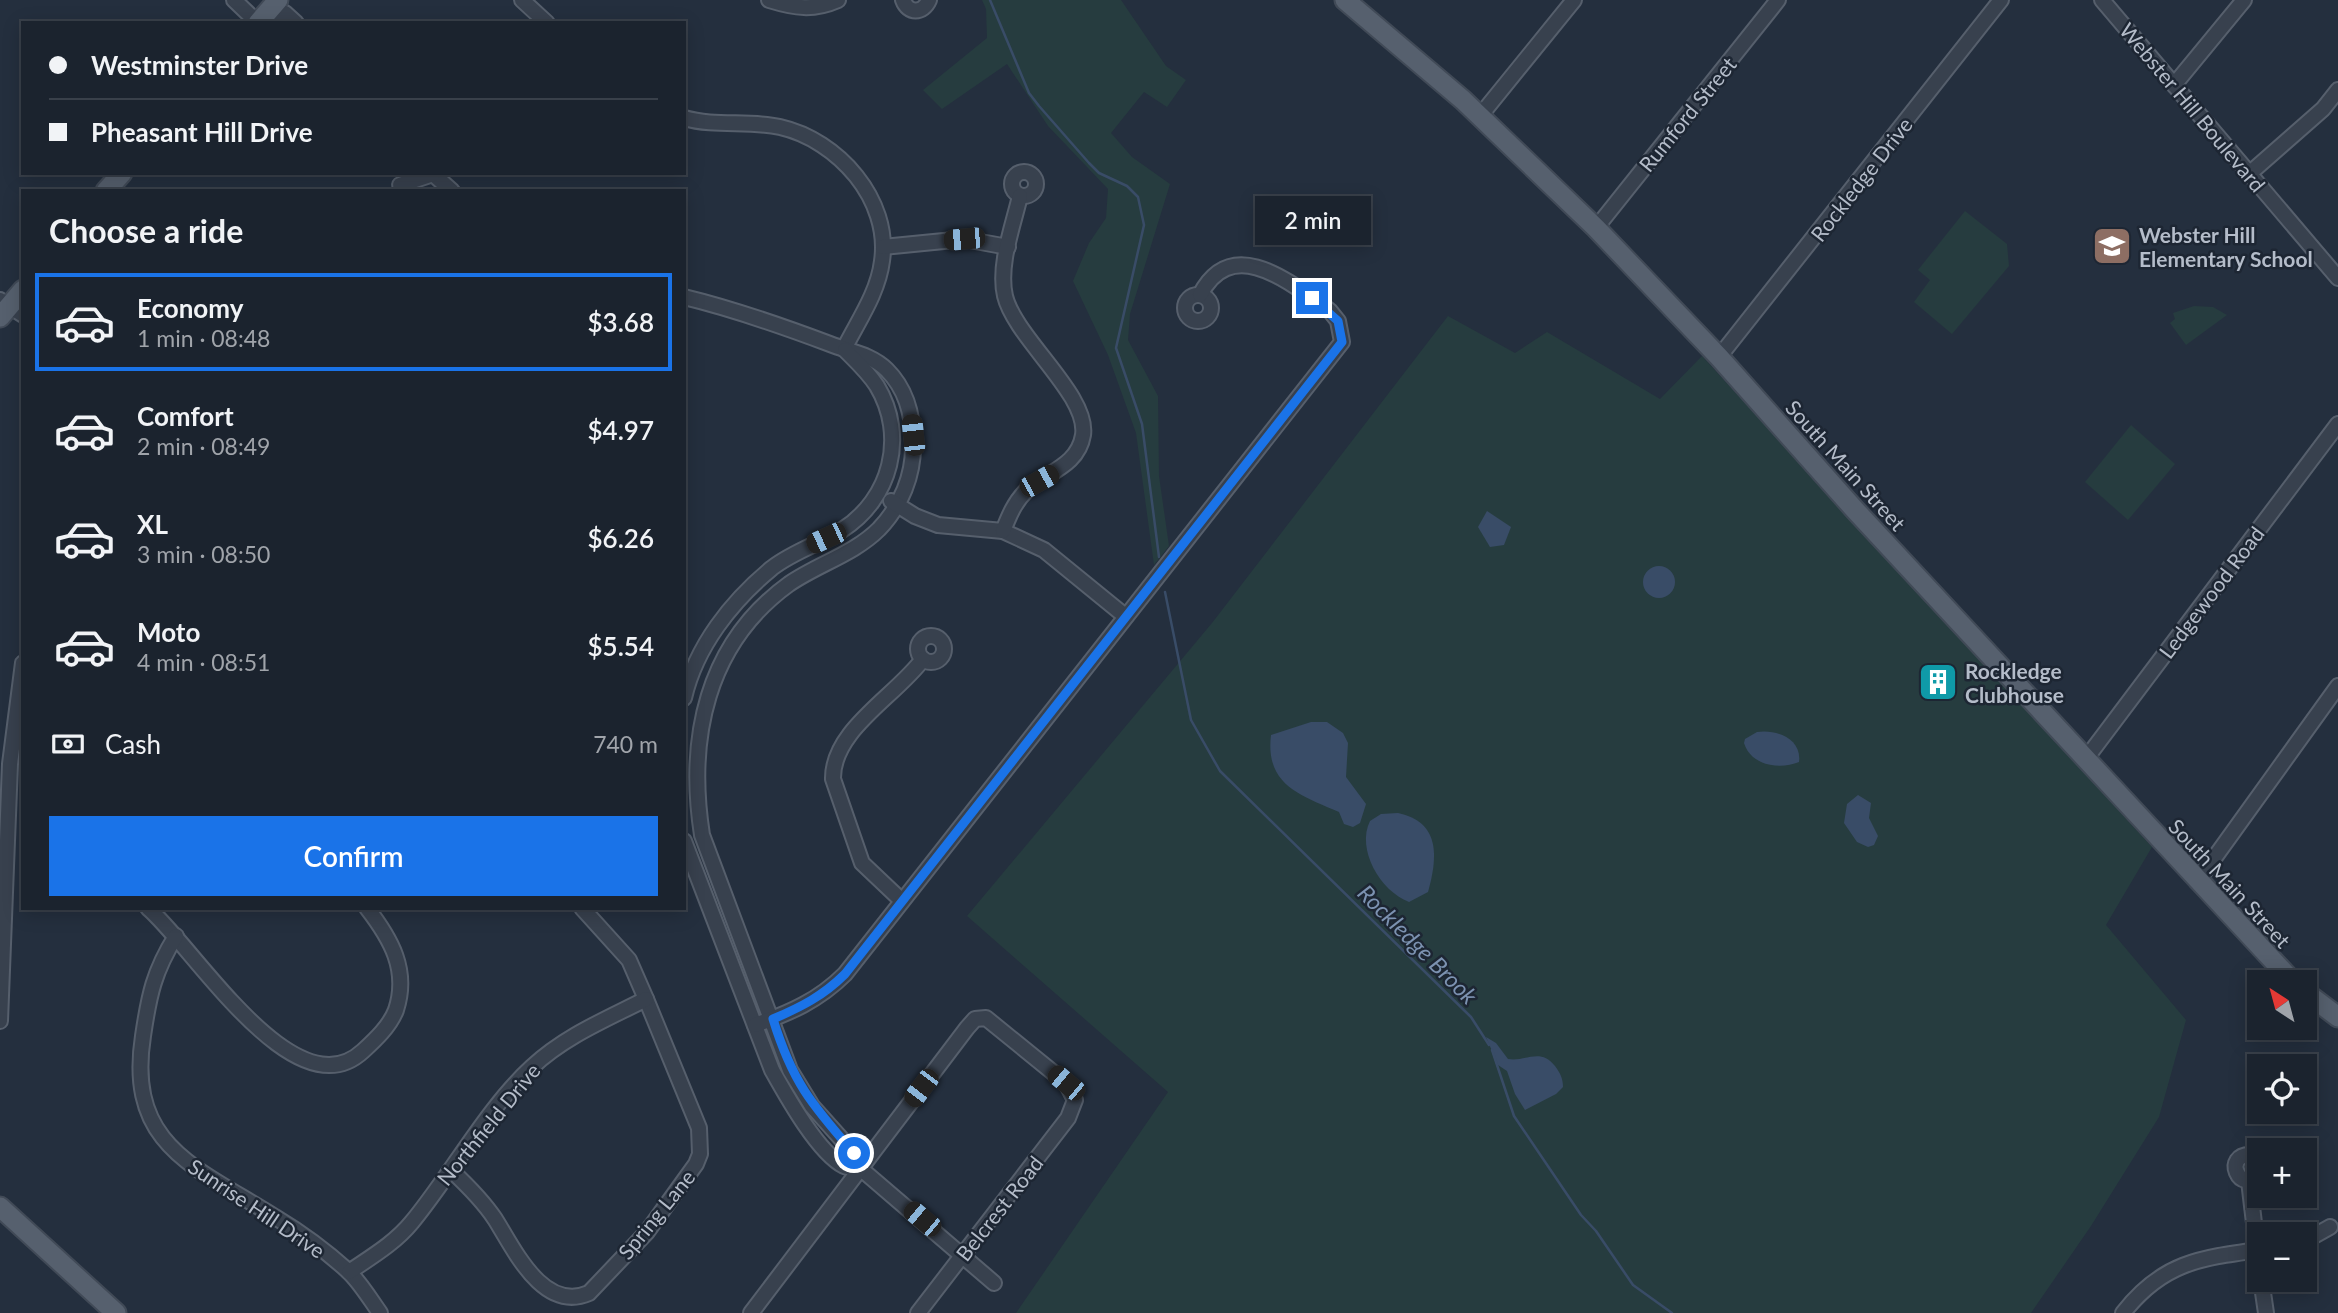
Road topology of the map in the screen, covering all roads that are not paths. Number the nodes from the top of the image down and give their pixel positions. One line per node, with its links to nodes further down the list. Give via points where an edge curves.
1 (234, 0): 13 (street)
2 (522, 0): 15 (street)
3 (769, 0): 4 (street, via 818,8)
4 (838, 0)
5 (903, 0): 6 (street, via 916,11)
6 (929, 0)
7 (1345, 0): 18 (main road, South Main Street)
8 (1574, 0): 18 (street)
9 (1778, 0): 28 (street, Rumford Street)
10 (2001, 0): 37 (street, Rockledge Drive)
11 (2102, 0): 16 (street, Webster Hill Boulevard)
12 (2244, 0): 16 (street)
13 (270, 15): 14 (street, via 285,13)
14 (294, 21)
15 (545, 21)
16 (2174, 85): 20 (street, Webster Hill Boulevard)
17 (2338, 90): 20 (street, via 2323,109)
18 (1480, 116): 28 (main road, South Main Street)
19 (686, 118): 29 (street, via 779,127 828,149 865,188 876,212)
20 (2249, 174): 31 (street, Webster Hill Boulevard)
21 (120, 175): 25 (main road)
22 (428, 175): 24 (street)
23 (433, 175): 26 (street)
24 (399, 183)
25 (108, 189)
26 (450, 189)
27 (1020, 196): 30 (street)
28 (1596, 228): 37 (main road, South Main Street)
29 (883, 247): 30 (street, via 964,239); 36 (street, via 877,281)
30 (1008, 247): 41 (street, via 1004,284 1009,308 1074,402 1083,427 1075,453 1025,492)
31 (2338, 278)
32 (21, 292): 35 (main road)
33 (1200, 295): 42 (street, via 1206,284 1226,270 1264,267 1330,311 1338,321 1342,342)
34 (686, 297): 36 (street, via 735,309)
35 (8, 310)
36 (844, 349): 39 (street, via 871,378 888,411 892,445); 40 (street, via 879,362 908,401 913,456)
37 (1718, 356): 47 (main road, South Main Street)
38 (2338, 424): 47 (street, Ledgewood Road)
39 (880, 493): 40 (street); 46 (street, via 855,520 774,567 742,596 709,639)
40 (897, 506): 41 (street, via 938,525); 49 (street, via 869,538 773,597 724,659 710,687 697,747)
41 (1003, 531): 42 (street, via 1044,550)
42 (1125, 616): 53 (street)
43 (923, 659): 53 (street, via 850,734 839,748 833,769 862,863)
44 (21, 674): 48 (street)
45 (2338, 686): 52 (street)
46 (686, 692)
47 (2085, 760): 52 (main road, South Main Street)
48 (5, 763): 59 (street, via 14,864)
49 (702, 835): 50 (street); 63 (street)
50 (686, 839)
51 (686, 844): 65 (street)
52 (2197, 882): 58 (main road, South Main Street)
53 (901, 900): 63 (street, via 827,992)
54 (150, 910): 57 (street)
55 (368, 910): 57 (street, via 396,953 401,994 394,1016 376,1039 358,1056 337,1064 313,1064 275,1043 237,1009)
56 (584, 910): 60 (street, Spring Lane, via 629,960)
57 (176, 936): 75 (street, Sunrise Hill Drive, via 158,965 140,1054 140,1091 148,1114 160,1135 188,1164 275,1217)
58 (2281, 970)
59 (1, 975): 64 (street)
60 (646, 999): 68 (street, Northfield Drive, via 560,1044 531,1068); 68 (street, Spring Lane, via 699,1128 700,1154 647,1232 581,1300 567,1304 550,1300 537,1290 495,1219)
61 (2317, 1001): 62 (main road)
62 (2338, 1017)
63 (773, 1019): 65 (street); 67 (street, via 790,1070 812,1106 854,1153)
64 (0, 1021)
65 (755, 1025): 67 (street, via 772,1070 813,1135 845,1166)
66 (2247, 1155): 69 (street, via 2237,1160 2235,1172 2240,1179)
67 (860, 1168): 73 (street); 73 (street, Belcrest Road, via 975,1019 986,1018 996,1024 1066,1083 1075,1100 1068,1118); 80 (street)
68 (452, 1171): 75 (street, Northfield Drive, via 411,1223 383,1250)
69 (2247, 1178)
70 (0, 1207): 78 (main road)
71 (2330, 1227): 72 (street)
72 (2317, 1234)
73 (964, 1253): 76 (street); 81 (street, Belcrest Road)
74 (2247, 1256): 82 (street, via 2192,1261 2170,1269 2137,1295)
75 (349, 1272): 79 (street, Sunrise Hill Drive)
76 (994, 1283)
77 (2263, 1292): 83 (street)
78 (116, 1313)
79 (380, 1313)
80 (751, 1313)
81 (918, 1313)
82 (2123, 1313)
83 (2266, 1313)

